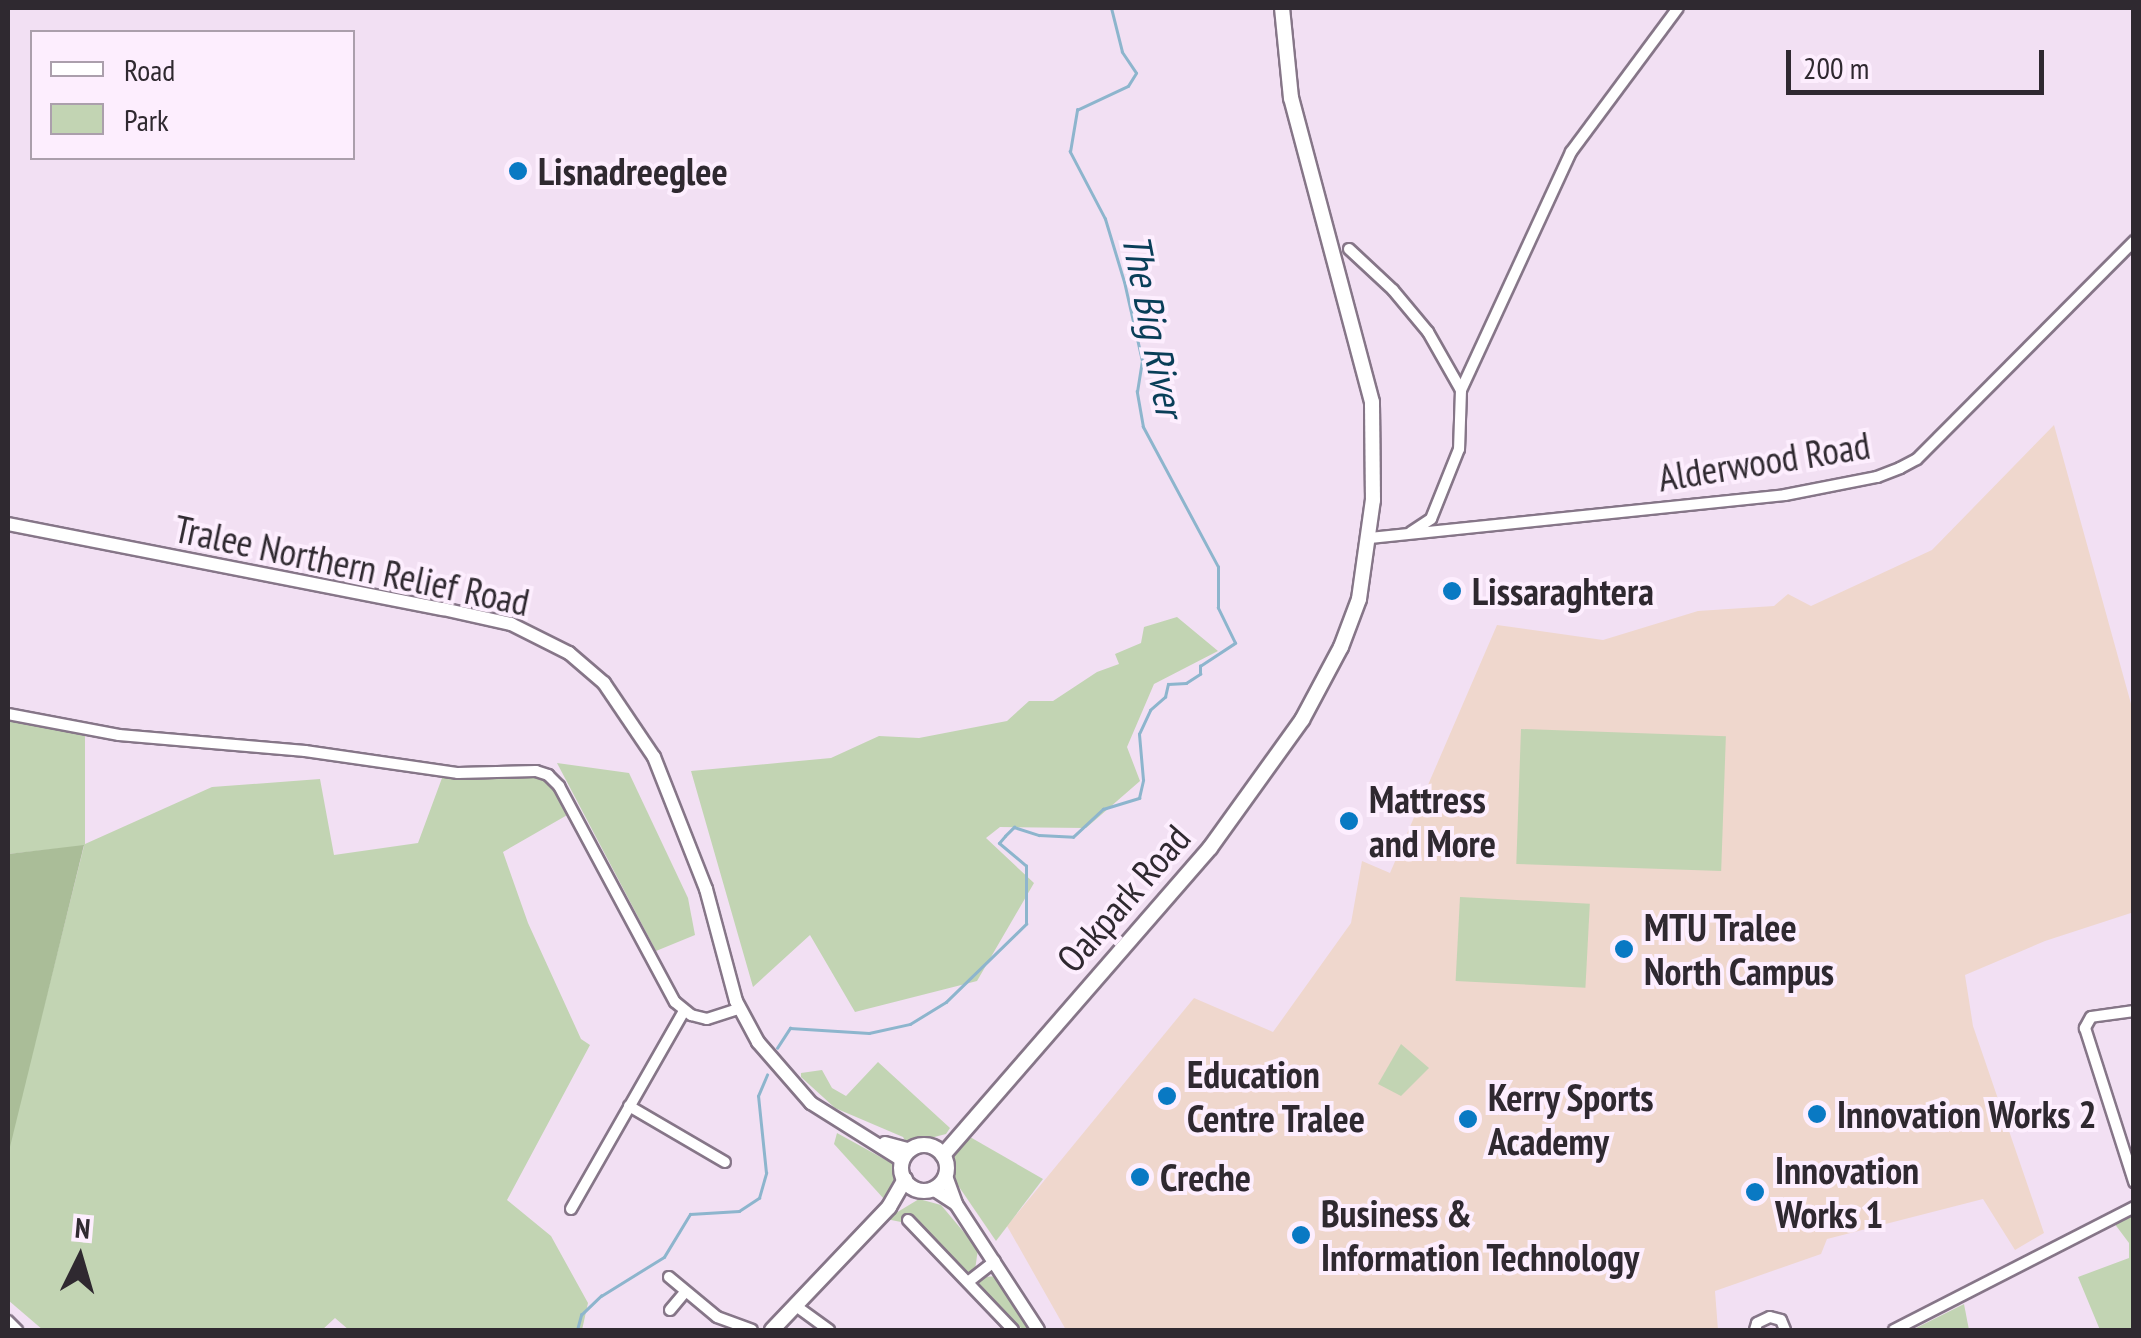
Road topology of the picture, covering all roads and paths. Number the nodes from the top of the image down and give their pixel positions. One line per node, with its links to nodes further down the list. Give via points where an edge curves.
1 (1282, 8): 8 (main road, Oakpark Road, via 1291,98 1372,402)
2 (1678, 8): 5 (street, via 1571,152)
3 (2134, 241): 7 (street, Alderwood Road, via 1917,459 1900,468 1785,494)
4 (1348, 249): 5 (street, via 1428,332)
5 (1461, 390): 7 (street, via 1460,449 1431,519)
6 (8, 524): 10 (street, Tralee Northern Relief Road, via 460,612 528,630 569,653 604,683 654,757 706,888)
7 (1406, 536): 8 (street, Alderwood Road)
8 (1370, 538): 14 (main road, Oakpark Road, via 1358,599 1322,685 1210,848)
9 (8, 714): 11 (street, via 119,735 458,773 548,775)
10 (740, 1008): 11 (street, via 706,1019); 15 (street, Tralee Northern Relief Road, via 796,1090 834,1120)
11 (684, 1011): 13 (street)
12 (2134, 1011): 18 (street, via 2091,1018 2085,1028)
13 (629, 1106): 16 (street); 23 (street)
14 (938, 1151): 15 (main road); 17 (main road)
15 (906, 1155): 19 (main road)
16 (725, 1162)
17 (946, 1176): 20 (main road); 21 (street)
18 (2134, 1182)
19 (910, 1184): 20 (main road); 29 (main road)
20 (933, 1189): 21 (street)
21 (956, 1204): 25 (street)
22 (2134, 1207): 40 (street)
23 (571, 1209)
24 (908, 1220): 27 (street)
25 (996, 1260): 27 (street); 37 (street)
26 (670, 1277): 28 (street)
27 (968, 1282): 36 (street)
28 (685, 1292): 30 (street); 33 (street, via 717,1317)
29 (796, 1306): 34 (main road); 35 (street)
30 (670, 1310)
31 (8, 1321): 32 (street)
32 (16, 1330)
33 (752, 1330)
34 (772, 1330)
35 (829, 1330)
36 (1013, 1330)
37 (1038, 1330)
38 (1756, 1330): 39 (street, via 1770,1317)
39 (1785, 1330)
40 (1894, 1330)

